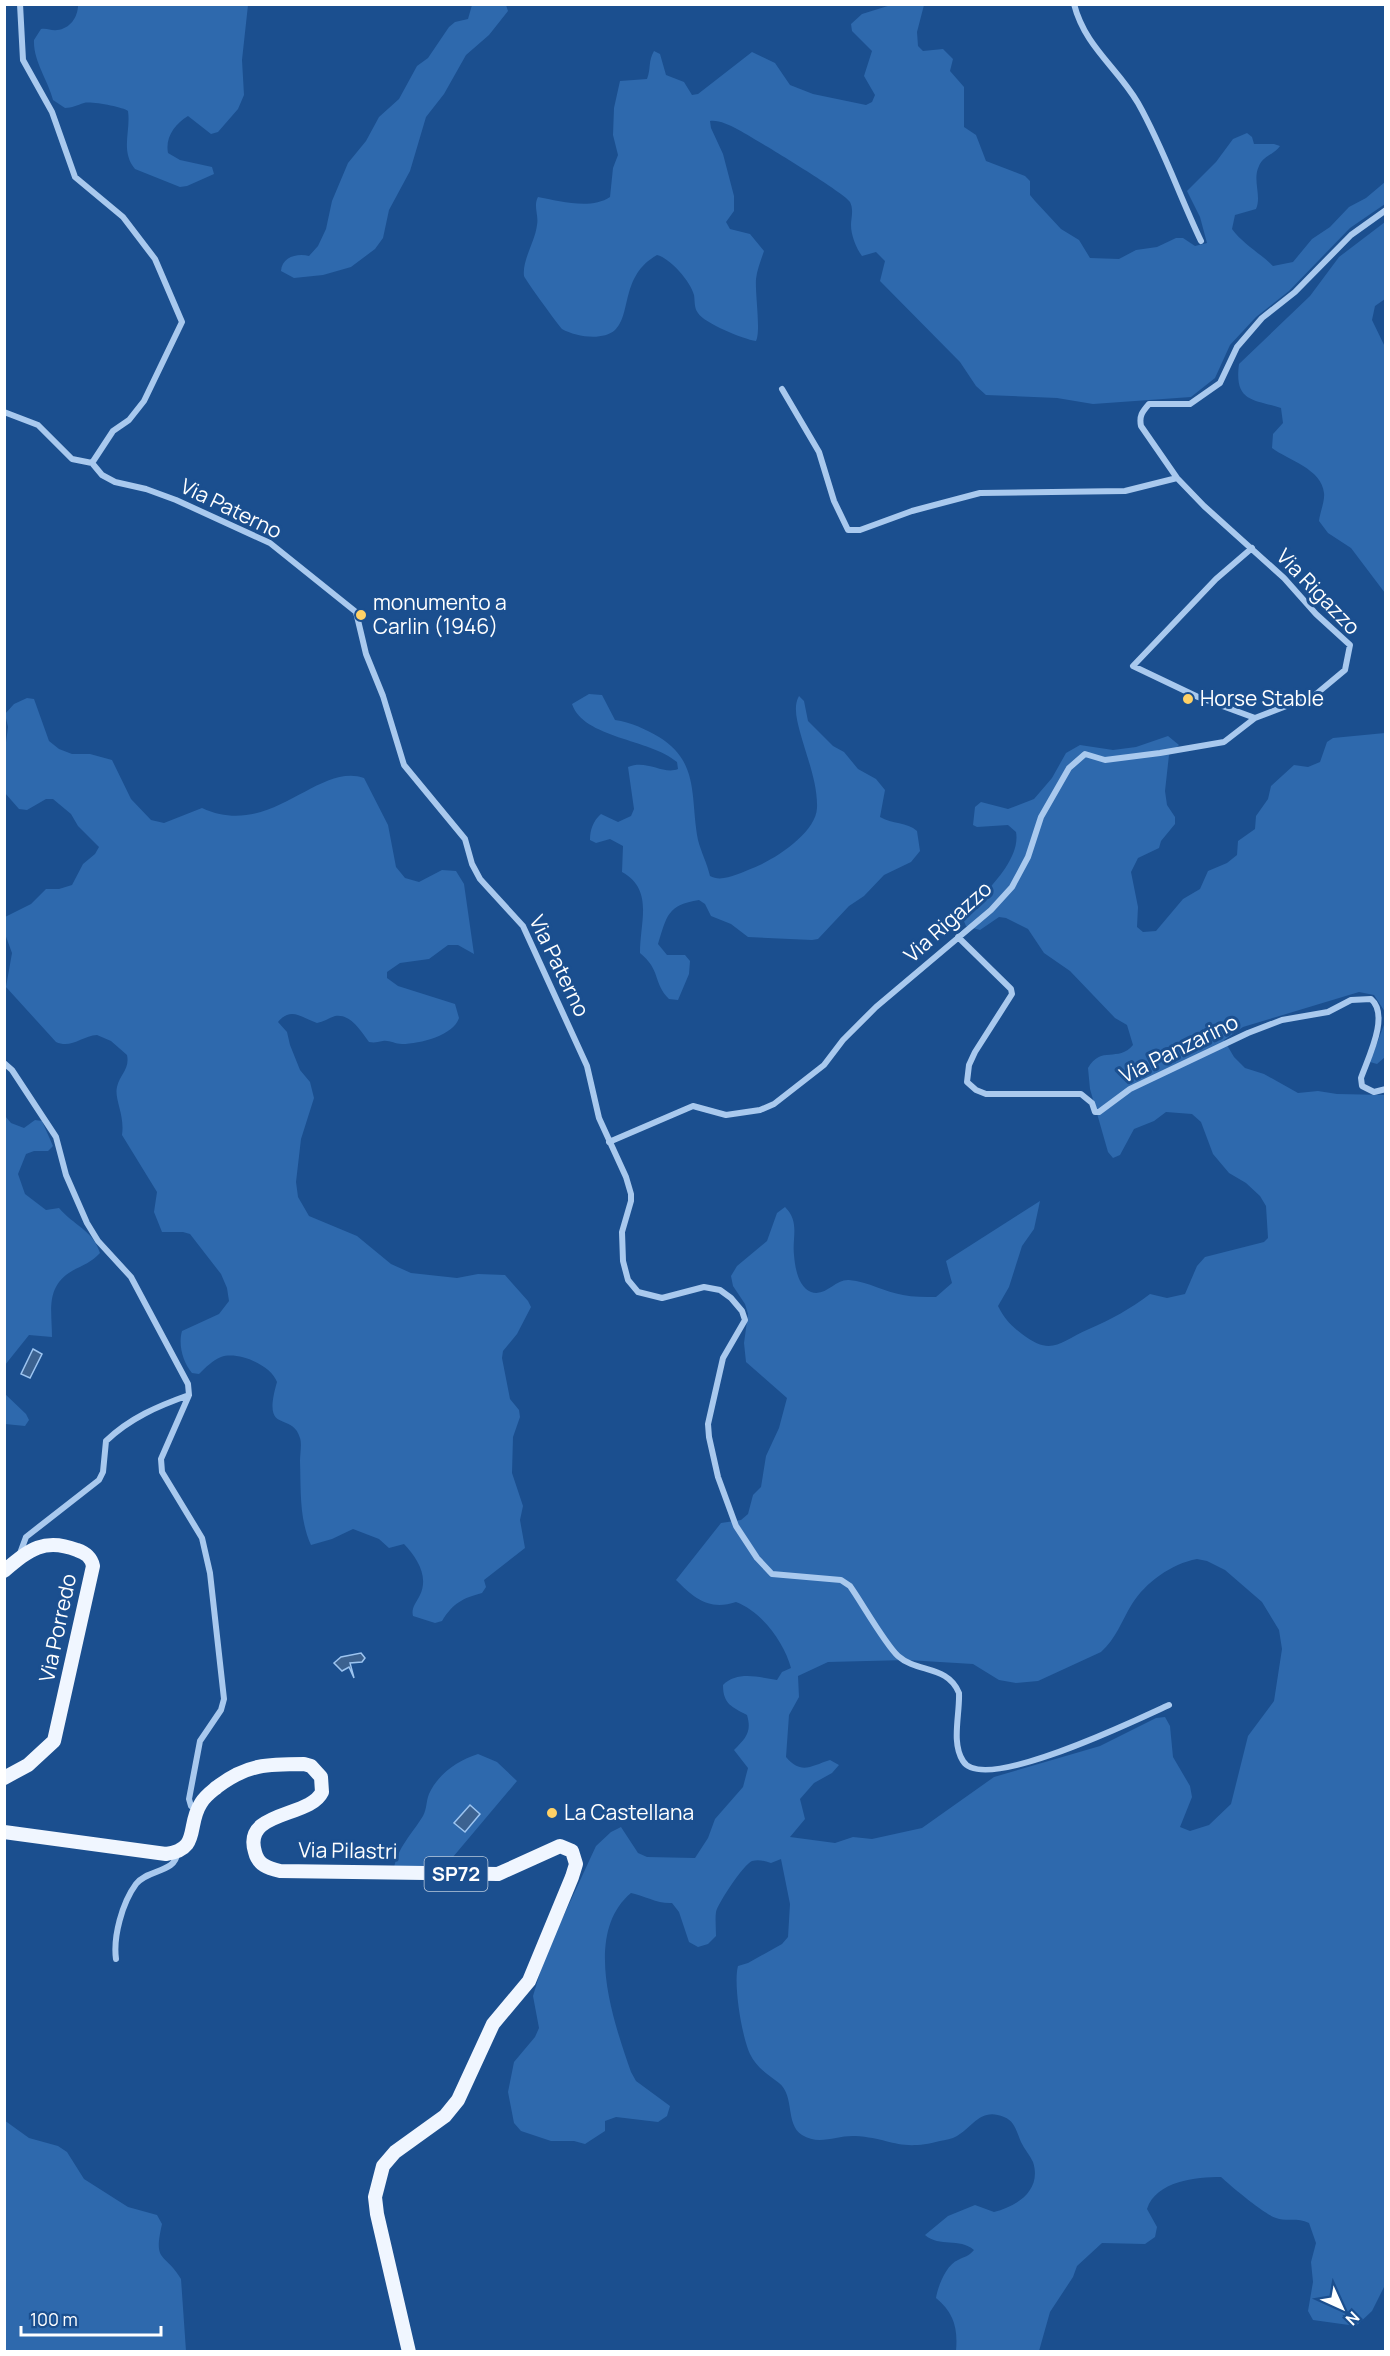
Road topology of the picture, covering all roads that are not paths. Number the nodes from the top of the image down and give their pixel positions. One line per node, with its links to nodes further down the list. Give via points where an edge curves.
1 (20, 4): 7 (street, via 24,60 52,112 75,177 123,217 155,260 182,322 144,401 129,420 113,431)
2 (1074, 4): 4 (street, via 1089,42 1121,78 1147,120)
3 (1386, 210): 8 (street, Via Rigazzo, via 1351,234 1295,292 1262,318 1237,347 1220,383 1190,404 1149,404 1141,412 1141,426)
4 (1201, 241)
5 (782, 389): 8 (street, via 819,452 834,501 848,530 860,530 980,493 1125,491)
6 (4, 412): 7 (street, Via Paterno, via 38,425 72,459)
7 (92, 463): 14 (street, Via Paterno, via 115,482 176,500 270,543 356,612 366,654 404,765 465,839 480,879 523,926 587,1066)
8 (1177, 478): 9 (street, Via Rigazzo)
9 (1252, 548): 10 (street, Via Rigazzo, via 1350,645 1345,670 1315,695); 10 (street, via 1215,579 1133,666 1198,697)
10 (1255, 718): 11 (street, Via Rigazzo, via 1220,743 1105,760 1086,754 1069,768 1041,817 1028,857 1012,887)
11 (958, 937): 13 (street, Via Panzarino, via 1012,994 969,1065 967,1082 986,1094 1081,1094 1099,1112 1130,1089 1248,1033 1282,1020 1328,1012 1352,1000 1371,999 1379,1006 1380,1022 1361,1078 1362,1086 1370,1092); 14 (street, Via Rigazzo, via 876,1007 824,1065 774,1104 726,1115 693,1106)
12 (4, 1063): 15 (street, via 56,1137 66,1175 87,1223 130,1277 179,1365)
13 (1386, 1089)
14 (609, 1142): 18 (street, Via Paterno, via 631,1194 622,1245 632,1287 662,1298 712,1288 731,1298 742,1311 745,1320 723,1358 708,1424 709,1437 718,1478 736,1526 772,1574 841,1580 850,1586 896,1654 908,1663 937,1671 956,1685 959,1751 973,1769 1023,1764 1095,1740)
15 (189, 1395): 16 (street, via 147,1411 106,1441 99,1480 26,1537); 20 (street, via 161,1460 162,1472 202,1538 210,1573 224,1699 200,1741 189,1799 190,1806)
16 (18, 1559): 17 (main road, Via Porredo); 19 (main road, Via Porredo, via 52,1543 84,1552 93,1566 54,1741 28,1765)
17 (4, 1571)
18 (1169, 1705)
19 (4, 1779)
20 (197, 1810): 22 (main road, Via Pilastri / SP72, via 187,1846); 24 (main road, Via Pilastri / SP72, via 209,1793 244,1769 304,1764 321,1777 322,1792 313,1804 274,1818 259,1828 254,1850 270,1869 498,1874 560,1846 570,1848 574,1854 572,1877 529,1981 493,2024 458,2100 445,2116 395,2152 378,2180 377,2214)
21 (4, 1832): 22 (main road)
22 (177, 1853): 23 (street, via 172,1866 148,1874 136,1883 126,1903 115,1946)
23 (117, 1959)
24 (409, 2351)

